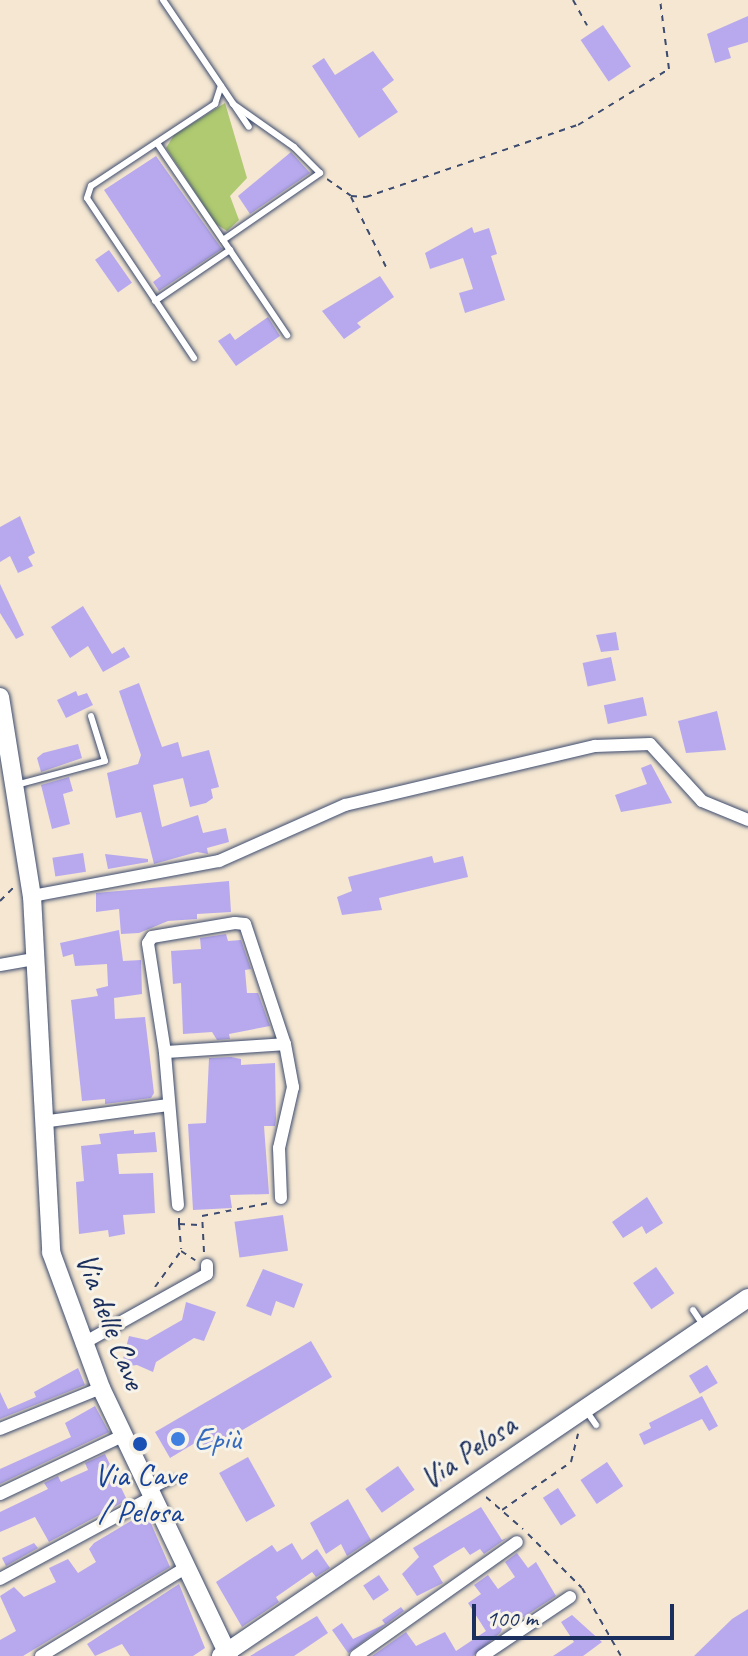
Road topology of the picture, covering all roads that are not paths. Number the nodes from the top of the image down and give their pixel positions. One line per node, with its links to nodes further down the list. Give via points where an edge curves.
1 (163, 0): 2 (lane)
2 (221, 86): 3 (lane); 5 (lane, via 215,104)
3 (233, 104): 4 (lane); 6 (lane, via 294,147 320,173)
4 (249, 127)
5 (157, 143): 6 (lane); 8 (lane, via 91,186 87,198)
6 (223, 240): 7 (lane)
7 (230, 250): 8 (lane); 9 (lane)
8 (155, 301): 10 (lane)
9 (287, 335)
10 (194, 358)
11 (0, 697): 13 (street, Via delle Cave)
12 (91, 716): 13 (lane, via 105,761)
13 (16, 785): 15 (street, Via delle Cave)
14 (748, 820): 15 (street, via 702,801 650,744 595,746 345,805 219,861)
15 (32, 896): 16 (street, Via delle Cave)
16 (35, 959): 17 (street); 21 (street, Via delle Cave)
17 (0, 965)
18 (285, 1044): 19 (street); 19 (street, via 245,924 152,937 148,943); 22 (street, via 293,1087 279,1148)
19 (165, 1052): 20 (street)
20 (168, 1105): 21 (street); 23 (street)
21 (42, 1122): 28 (street, Via delle Cave, via 51,1252)
22 (281, 1198)
23 (178, 1205)
24 (207, 1265): 28 (street, via 207,1274)
25 (748, 1298): 27 (street, Via Pelosa)
26 (693, 1310): 27 (lane)
27 (709, 1329): 30 (street, Via Pelosa)
28 (82, 1344): 29 (street, Via delle Cave)
29 (101, 1388): 32 (street); 33 (street, Via delle Cave)
30 (588, 1413): 31 (lane); 41 (street, Via Pelosa)
31 (596, 1425)
32 (0, 1429)
33 (124, 1435): 35 (street, Via delle Cave); 36 (street)
34 (173, 1480): 35 (lane)
35 (152, 1493): 38 (street, Via delle Cave); 39 (street)
36 (0, 1494)
37 (517, 1542): 43 (street)
38 (187, 1567): 41 (street, Via delle Cave); 42 (street)
39 (0, 1579)
40 (570, 1597): 44 (street)
41 (226, 1654)
42 (41, 1656)
43 (356, 1656)
44 (482, 1656)

